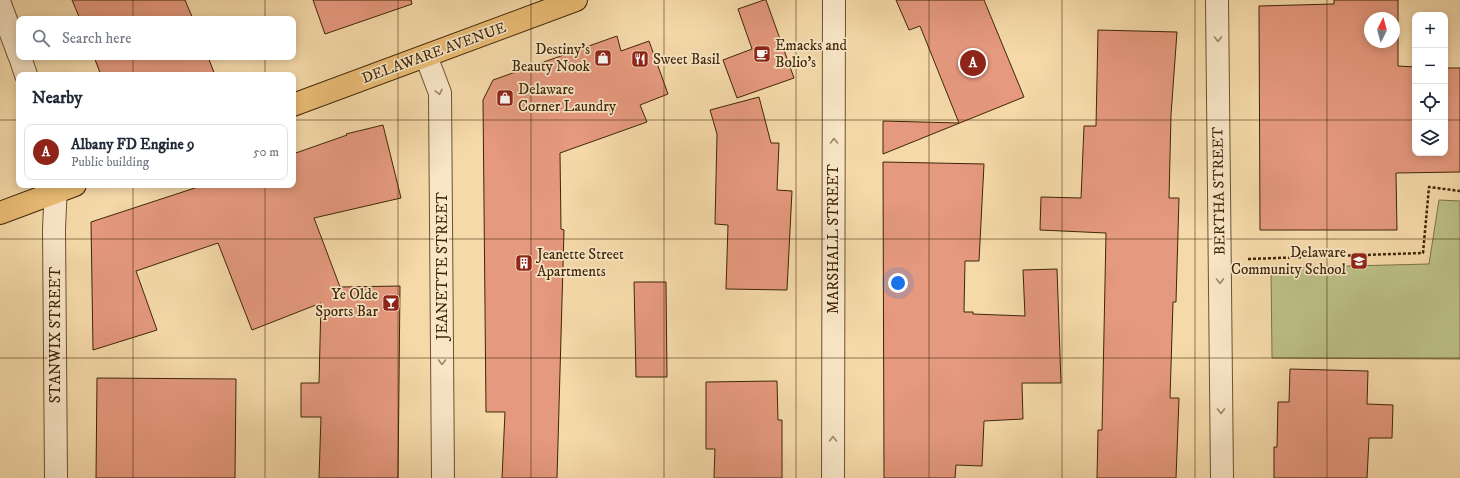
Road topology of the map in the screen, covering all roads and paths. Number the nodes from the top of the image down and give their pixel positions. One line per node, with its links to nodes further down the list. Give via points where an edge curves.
1 (576, 0): 6 (main road, DELAWARE AVENUE)
2 (834, 0): 16 (street, MARSHALL STREET, one-way to 2)
3 (1217, 0): 13 (street, BERTHA STREET, one-way to 13)
4 (0, 4): 5 (street)
5 (16, 48)
6 (426, 56): 9 (main road, DELAWARE AVENUE); 15 (street, JEANETTE STREET, one-way to 15, via 440,93)
7 (20, 60): 8 (street)
8 (25, 72)
9 (296, 104)
10 (62, 188): 12 (main road); 14 (street, STANWIX STREET, via 54,237)
11 (1460, 191): 13 (path, via 1429,187 1423,253)
12 (0, 213)
13 (1220, 259): 17 (street, BERTHA STREET, one-way to 17)
14 (56, 478)
15 (443, 478)
16 (833, 478)
17 (1222, 478)

